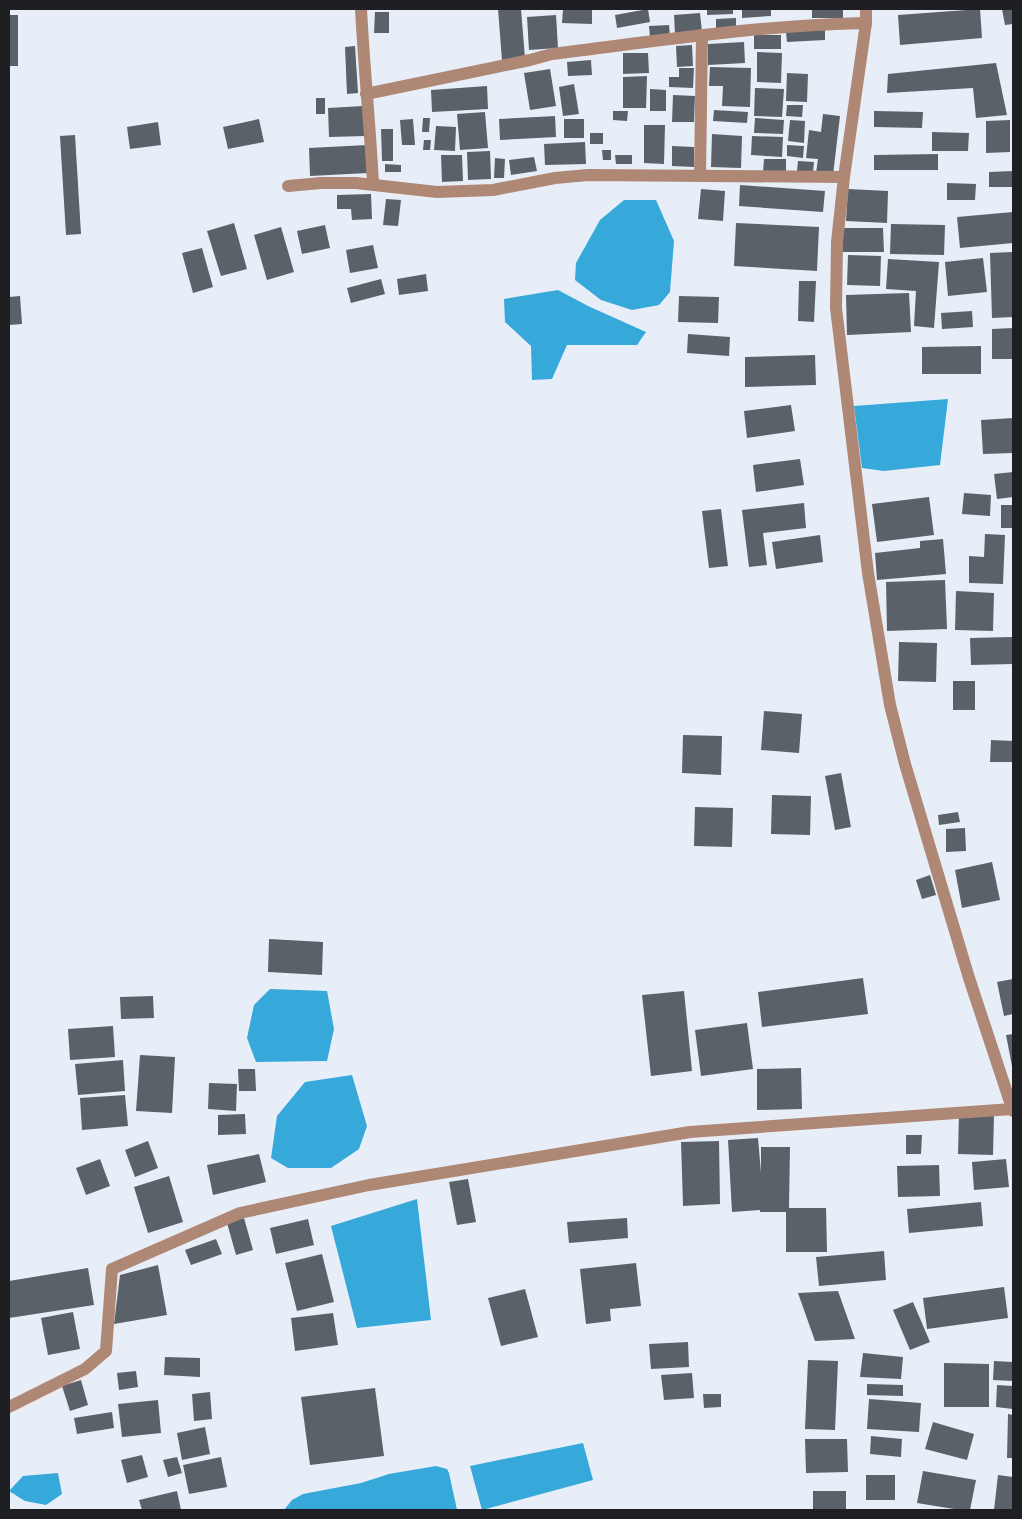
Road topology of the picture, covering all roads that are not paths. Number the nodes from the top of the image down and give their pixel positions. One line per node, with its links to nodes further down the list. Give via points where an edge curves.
1 (362, 9): 5 (street)
2 (866, 9): 3 (street)
3 (866, 23): 4 (street); 7 (street)
4 (702, 35): 5 (street, via 552,54); 6 (street)
5 (366, 94): 8 (street)
6 (700, 176): 7 (street); 8 (street, via 588,175 492,190 437,192)
7 (844, 178): 10 (street, via 837,242 836,308 868,573 890,704 969,978)
8 (373, 184): 9 (street)
9 (288, 186)
10 (1013, 1110): 11 (street, via 690,1132 369,1184 240,1213 112,1269 106,1351 85,1369)
11 (9, 1406)

